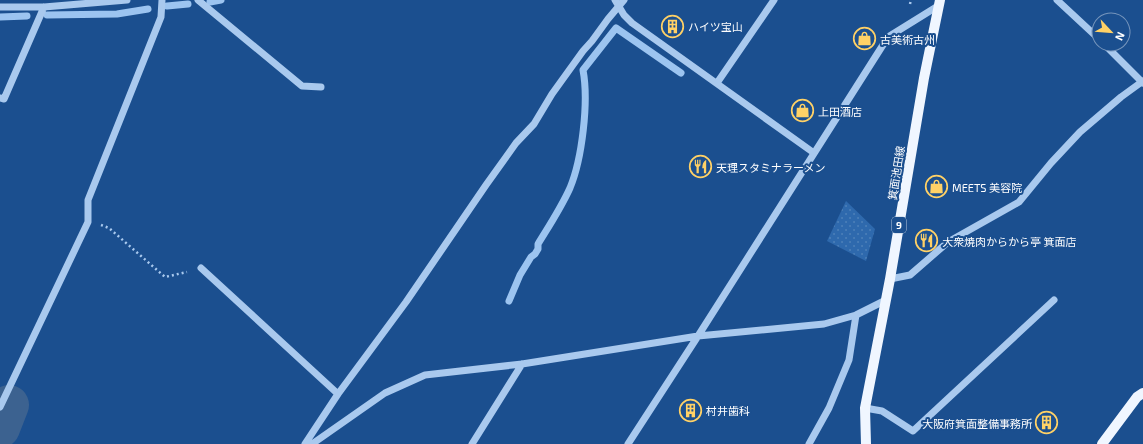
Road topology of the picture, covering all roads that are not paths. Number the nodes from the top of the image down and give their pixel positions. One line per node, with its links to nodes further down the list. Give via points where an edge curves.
1 (127, 0): 10 (street)
2 (162, 0): 27 (street, via 161,16 88,200 88,222)
3 (198, 0): 15 (street, via 302,86)
4 (624, 0): 7 (street)
5 (774, 0): 14 (street)
6 (1057, 0): 11 (street)
7 (617, 3): 14 (street, via 632,23); 26 (street, via 552,94 534,124 516,143 406,302)
8 (939, 3): 17 (street, via 888,37); 19 (main road, 箕面池田線 / 9)
9 (0, 7): 10 (street)
10 (44, 7): 16 (street, via 4,99)
11 (1091, 32)
12 (1112, 52): 13 (street)
13 (1143, 82): 19 (street, via 1080,132 1018,202 948,242 910,275)
14 (716, 83): 17 (street)
15 (321, 87)
16 (0, 98)
17 (814, 153): 23 (street)
18 (201, 268): 26 (street)
19 (890, 279): 20 (main road, 箕面池田線 / 9)
20 (886, 300): 22 (street); 28 (main road, 箕面池田線 / 9)
21 (1054, 300): 28 (street, via 913,432 882,411)
22 (856, 315): 23 (street, via 824,324); 33 (street, via 849,360 830,408)
23 (698, 336): 24 (street); 32 (street)
24 (522, 364): 30 (street, via 424,375 385,393); 31 (street)
25 (1143, 393): 35 (main road, via 1136,397)
26 (338, 394): 29 (street)
27 (1, 403)
28 (865, 408): 34 (main road, 箕面池田線 / 9)
29 (305, 444)
30 (312, 444)
31 (472, 444)
32 (628, 444)
33 (809, 444)
34 (866, 444)
35 (1102, 444)

